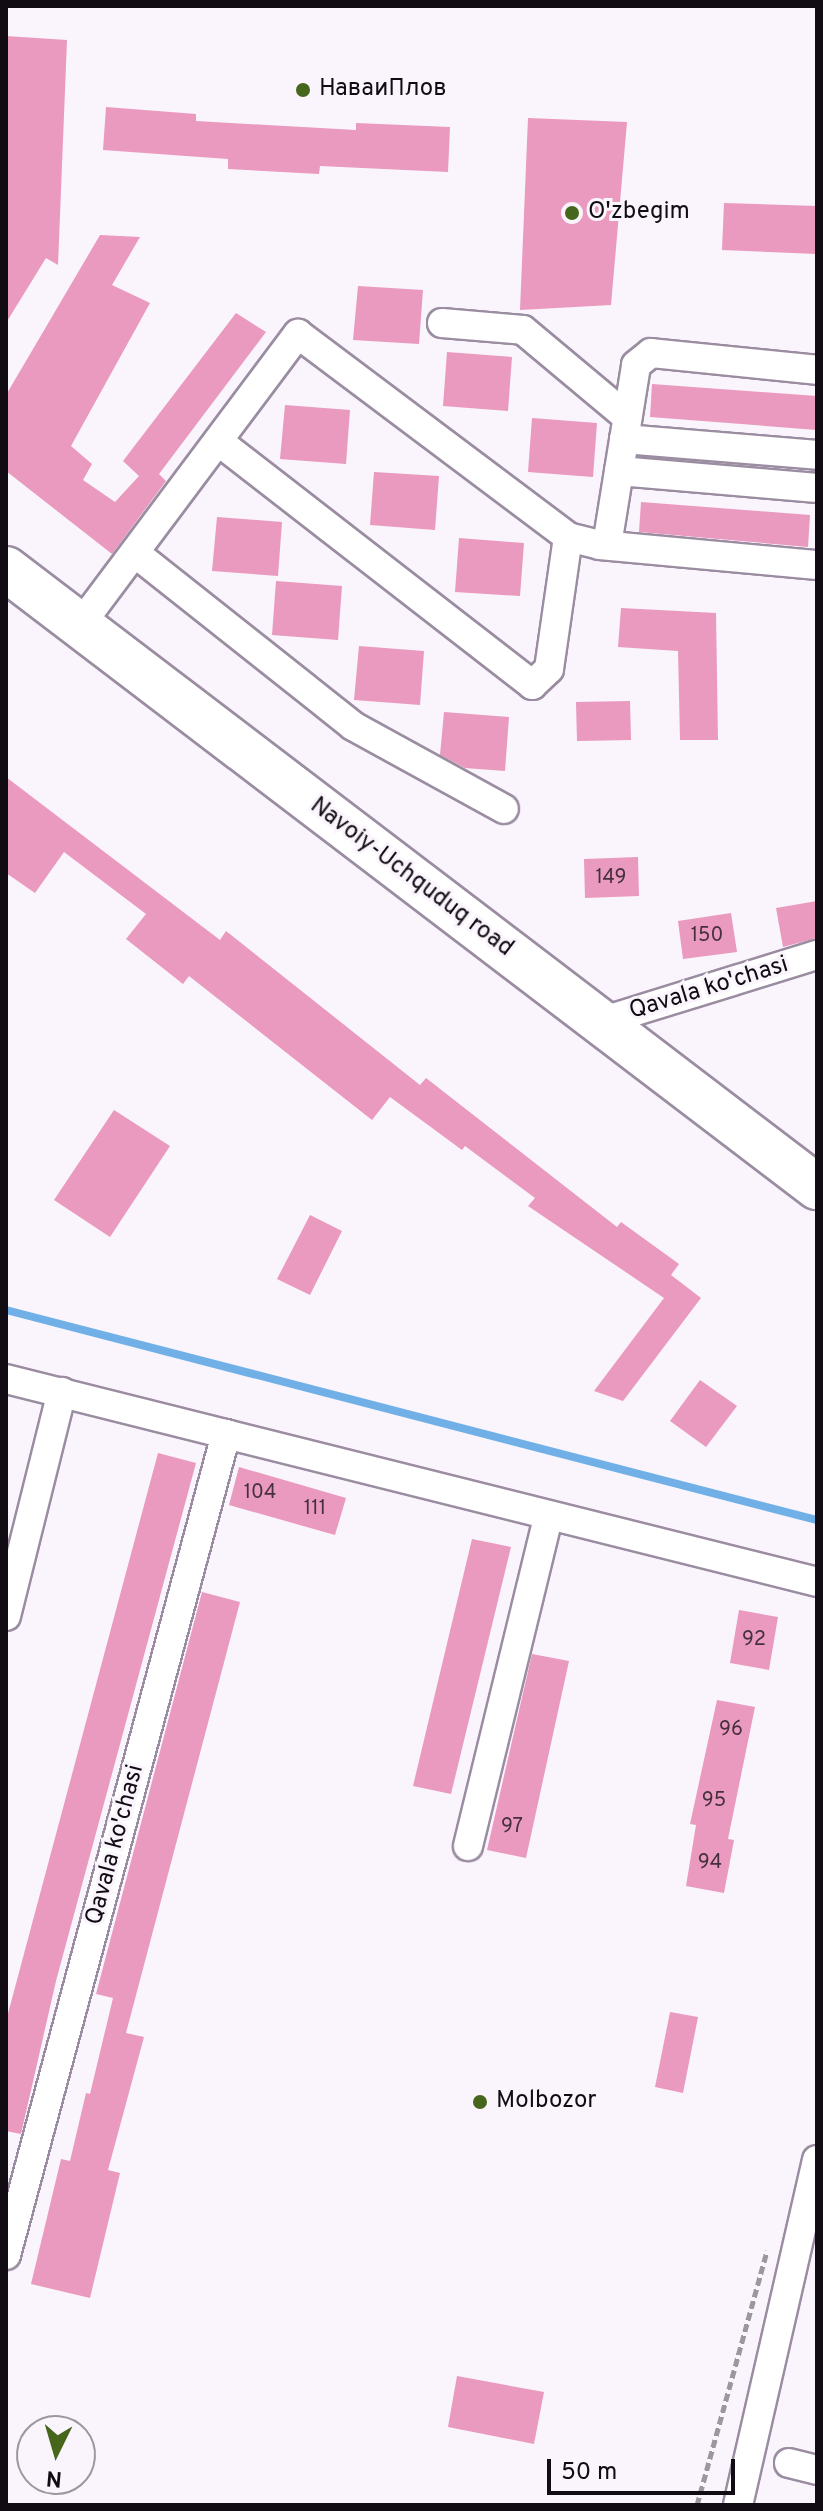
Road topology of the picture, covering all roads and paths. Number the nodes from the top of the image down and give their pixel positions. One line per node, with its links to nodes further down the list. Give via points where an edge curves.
1 (442, 323): 3 (street, via 523,330)
2 (817, 370): 3 (street, via 651,353 636,365)
3 (626, 428): 5 (street); 6 (street)
4 (218, 441): 8 (street, via 298,334); 8 (street, via 532,685 549,669); 10 (street)
5 (817, 455)
6 (619, 471): 7 (street); 9 (street)
7 (817, 488)
8 (568, 537): 9 (street)
9 (607, 545): 11 (street)
10 (135, 553): 13 (street); 14 (street, via 353,726)
11 (817, 565)
12 (6, 569): 13 (highway, Navoiy-Uchquduq road)
13 (80, 625): 16 (highway, Navoiy-Uchquduq road)
14 (504, 809)
15 (817, 955): 16 (street, Qavala ko'chasi)
16 (600, 1022): 17 (highway, Navoiy-Uchquduq road)
17 (817, 1187)
18 (6, 1379): 19 (street)
19 (62, 1392): 20 (street); 23 (street)
20 (226, 1434): 21 (street); 27 (street, Qavala ko'chasi)
21 (548, 1517): 22 (street); 24 (street)
22 (817, 1582)
23 (6, 1616)
24 (468, 1846)
25 (817, 2160): 31 (street)
26 (768, 2244): 30 (path)
27 (6, 2255)
28 (789, 2463): 29 (street)
29 (817, 2470)
30 (697, 2505)
31 (738, 2505)

